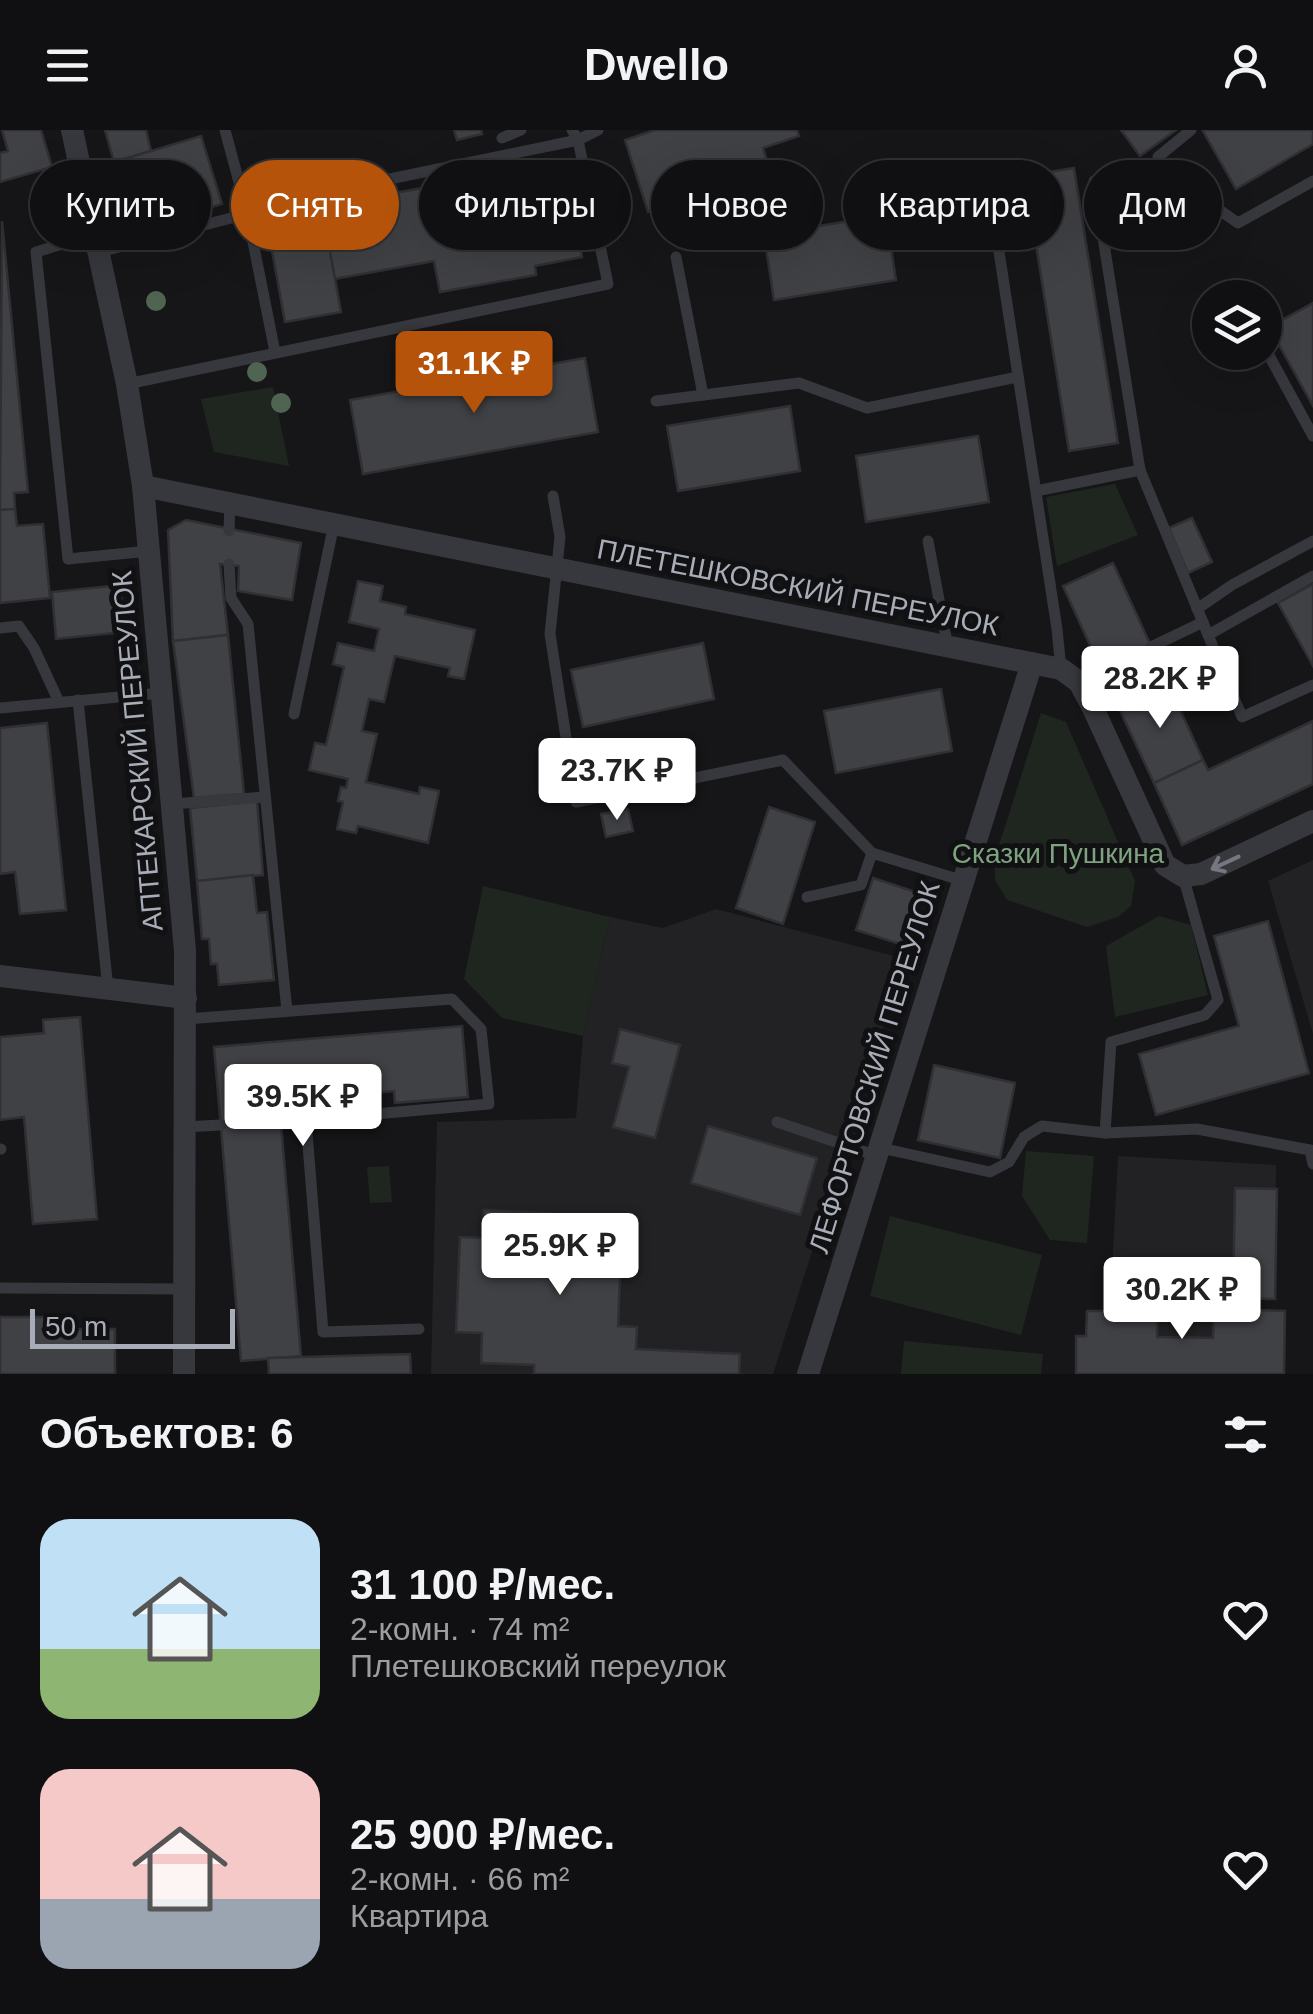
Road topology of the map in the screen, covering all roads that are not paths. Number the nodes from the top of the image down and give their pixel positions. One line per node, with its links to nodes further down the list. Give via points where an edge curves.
1 (72, 130): 8 (street, АПТЕКАРСКИЙ ПЕРЕУЛОК)
2 (225, 130): 9 (lane)
3 (521, 130): 7 (lane)
4 (598, 130): 6 (lane)
5 (1191, 130): 11 (lane, via 1158,156 1172,178 1238,223)
6 (575, 135): 10 (lane); 18 (lane, via 608,284)
7 (502, 138)
8 (79, 160)
9 (233, 160)
10 (399, 176)
11 (1313, 181)
12 (50, 250): 34 (lane, via 36,252 68,559)
13 (98, 250): 21 (street, АПТЕКАРСКИЙ ПЕРЕУЛОК)
14 (255, 250): 18 (lane)
15 (998, 250): 20 (lane)
16 (1105, 250): 25 (lane)
17 (676, 257): 22 (lane)
18 (275, 352): 21 (lane)
19 (1277, 370): 24 (lane)
20 (1018, 377): 22 (lane, via 868,408 799,383); 27 (lane)
21 (127, 384): 26 (street, АПТЕКАРСКИЙ ПЕРЕУЛОК)
22 (703, 395): 23 (lane)
23 (656, 401)
24 (1313, 436)
25 (1140, 470): 27 (lane); 38 (lane)
26 (143, 486): 29 (street, ПЛЕТЕШКОВСКИЙ ПЕРЕУЛОК); 34 (street, АПТЕКАРСКИЙ ПЕРЕУЛОК)
27 (1036, 491): 46 (lane)
28 (553, 496): 36 (lane, via 560,536)
29 (230, 503): 30 (street, ПЛЕТЕШКОВСКИЙ ПЕРЕУЛОК); 31 (lane)
30 (334, 524): 36 (street, ПЛЕТЕШКОВСКИЙ ПЕРЕУЛОК); 52 (lane)
31 (229, 530)
32 (928, 541): 43 (lane)
33 (1313, 541): 38 (lane)
34 (149, 551): 48 (street, АПТЕКАРСКИЙ ПЕРЕУЛОК)
35 (229, 564): 53 (lane, via 231,598 248,624)
36 (556, 569): 43 (street, ПЛЕТЕШКОВСКИЙ ПЕРЕУЛОК); 56 (lane, via 550,634 576,802 783,760)
37 (1313, 576): 41 (lane)
38 (1197, 608): 39 (lane)
39 (1203, 622): 41 (lane); 42 (lane)
40 (0, 628): 50 (lane, via 19,626)
41 (1208, 635): 47 (lane, via 1242,717)
42 (1151, 647)
43 (948, 648): 44 (street, ПЛЕТЕШКОВСКИЙ ПЕРЕУЛОК)
44 (1032, 664): 46 (street, ПЛЕТЕШКОВСКИЙ ПЕРЕУЛОК); 58 (street, ЛЕФОРТОВСКИЙ ПЕРЕУЛОК)
45 (1102, 672): 46 (lane)
46 (1070, 676): 57 (street, via 1165,864)
47 (1313, 686)
48 (162, 693): 49 (lane); 54 (street, АПТЕКАРСКИЙ ПЕРЕУЛОК)
49 (78, 700): 50 (lane); 61 (lane)
50 (59, 702): 51 (lane)
51 (0, 708)
52 (294, 714)
53 (265, 797): 54 (lane); 63 (lane)
54 (172, 804): 62 (street, АПТЕКАРСКИЙ ПЕРЕУЛОК)
55 (1313, 821): 57 (street, one-way to 57)
56 (872, 853): 58 (lane); 59 (lane, via 861,886)
57 (1184, 876): 69 (lane, via 1218,1000 1205,1015 1112,1042)
58 (964, 882): 70 (street, ЛЕФОРТОВСКИЙ ПЕРЕУЛОК)
59 (808, 897)
60 (0, 976): 61 (street)
61 (108, 989): 62 (street)
62 (186, 1009): 63 (lane); 68 (street, АПТЕКАРСКИЙ ПЕРЕУЛОК)
63 (286, 1011): 65 (lane, via 452,999 481,1029 489,1104)
64 (281, 1118): 65 (lane)
65 (306, 1120): 74 (lane, via 322,1332)
66 (778, 1122): 70 (lane)
67 (221, 1124): 68 (lane)
68 (184, 1127): 73 (street, АПТЕКАРСКИЙ ПЕРЕУЛОК)
69 (1105, 1132): 70 (lane, via 1042,1126 1024,1137 1009,1162 990,1172); 71 (lane, via 1198,1129 1310,1150)
70 (879, 1152): 76 (street, ЛЕФОРТОВСКИЙ ПЕРЕУЛОК)
71 (1313, 1164)
72 (0, 1288): 73 (lane)
73 (185, 1289): 75 (street, АПТЕКАРСКИЙ ПЕРЕУЛОК)
74 (419, 1330)
75 (184, 1374)
76 (808, 1374)

